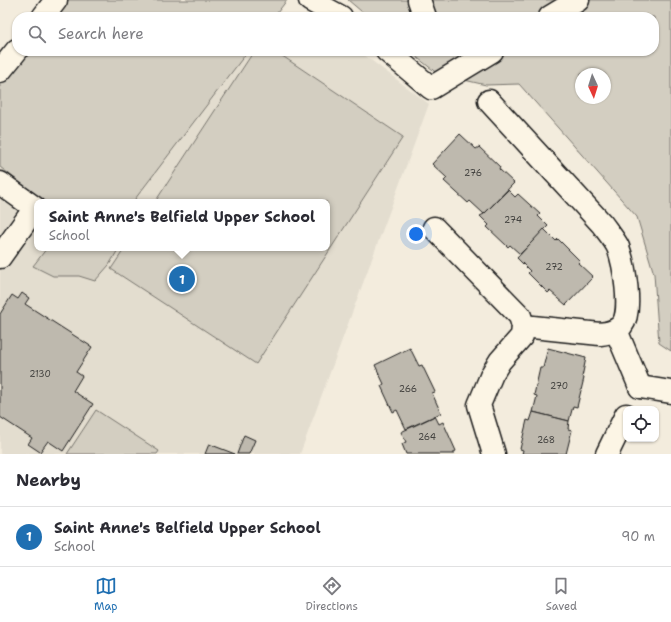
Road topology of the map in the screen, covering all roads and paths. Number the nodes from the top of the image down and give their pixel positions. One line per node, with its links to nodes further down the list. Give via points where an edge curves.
1 (56, 0): 5 (street)
2 (310, 0): 6 (street)
3 (419, 0): 7 (street)
4 (578, 0): 8 (street)
5 (47, 12)
6 (332, 12)
7 (423, 12)
8 (558, 12)
9 (12, 56): 12 (street)
10 (397, 56): 11 (street, via 431,88)
11 (484, 56)
12 (0, 71)
13 (489, 101): 20 (street, via 602,224 617,245 627,290 626,314)
14 (0, 183): 15 (street)
15 (34, 207)
16 (34, 209): 18 (street)
17 (434, 228): 19 (street, via 520,316)
18 (0, 256)
19 (523, 326): 20 (street, via 600,334); 27 (street, via 522,336 500,361 479,404)
20 (616, 330): 21 (street)
21 (640, 388): 22 (street); 23 (street); 24 (street)
22 (671, 392)
23 (631, 406)
24 (635, 406)
25 (623, 421): 28 (street)
26 (625, 442): 29 (street)
27 (494, 454)
28 (607, 454)
29 (621, 454)

